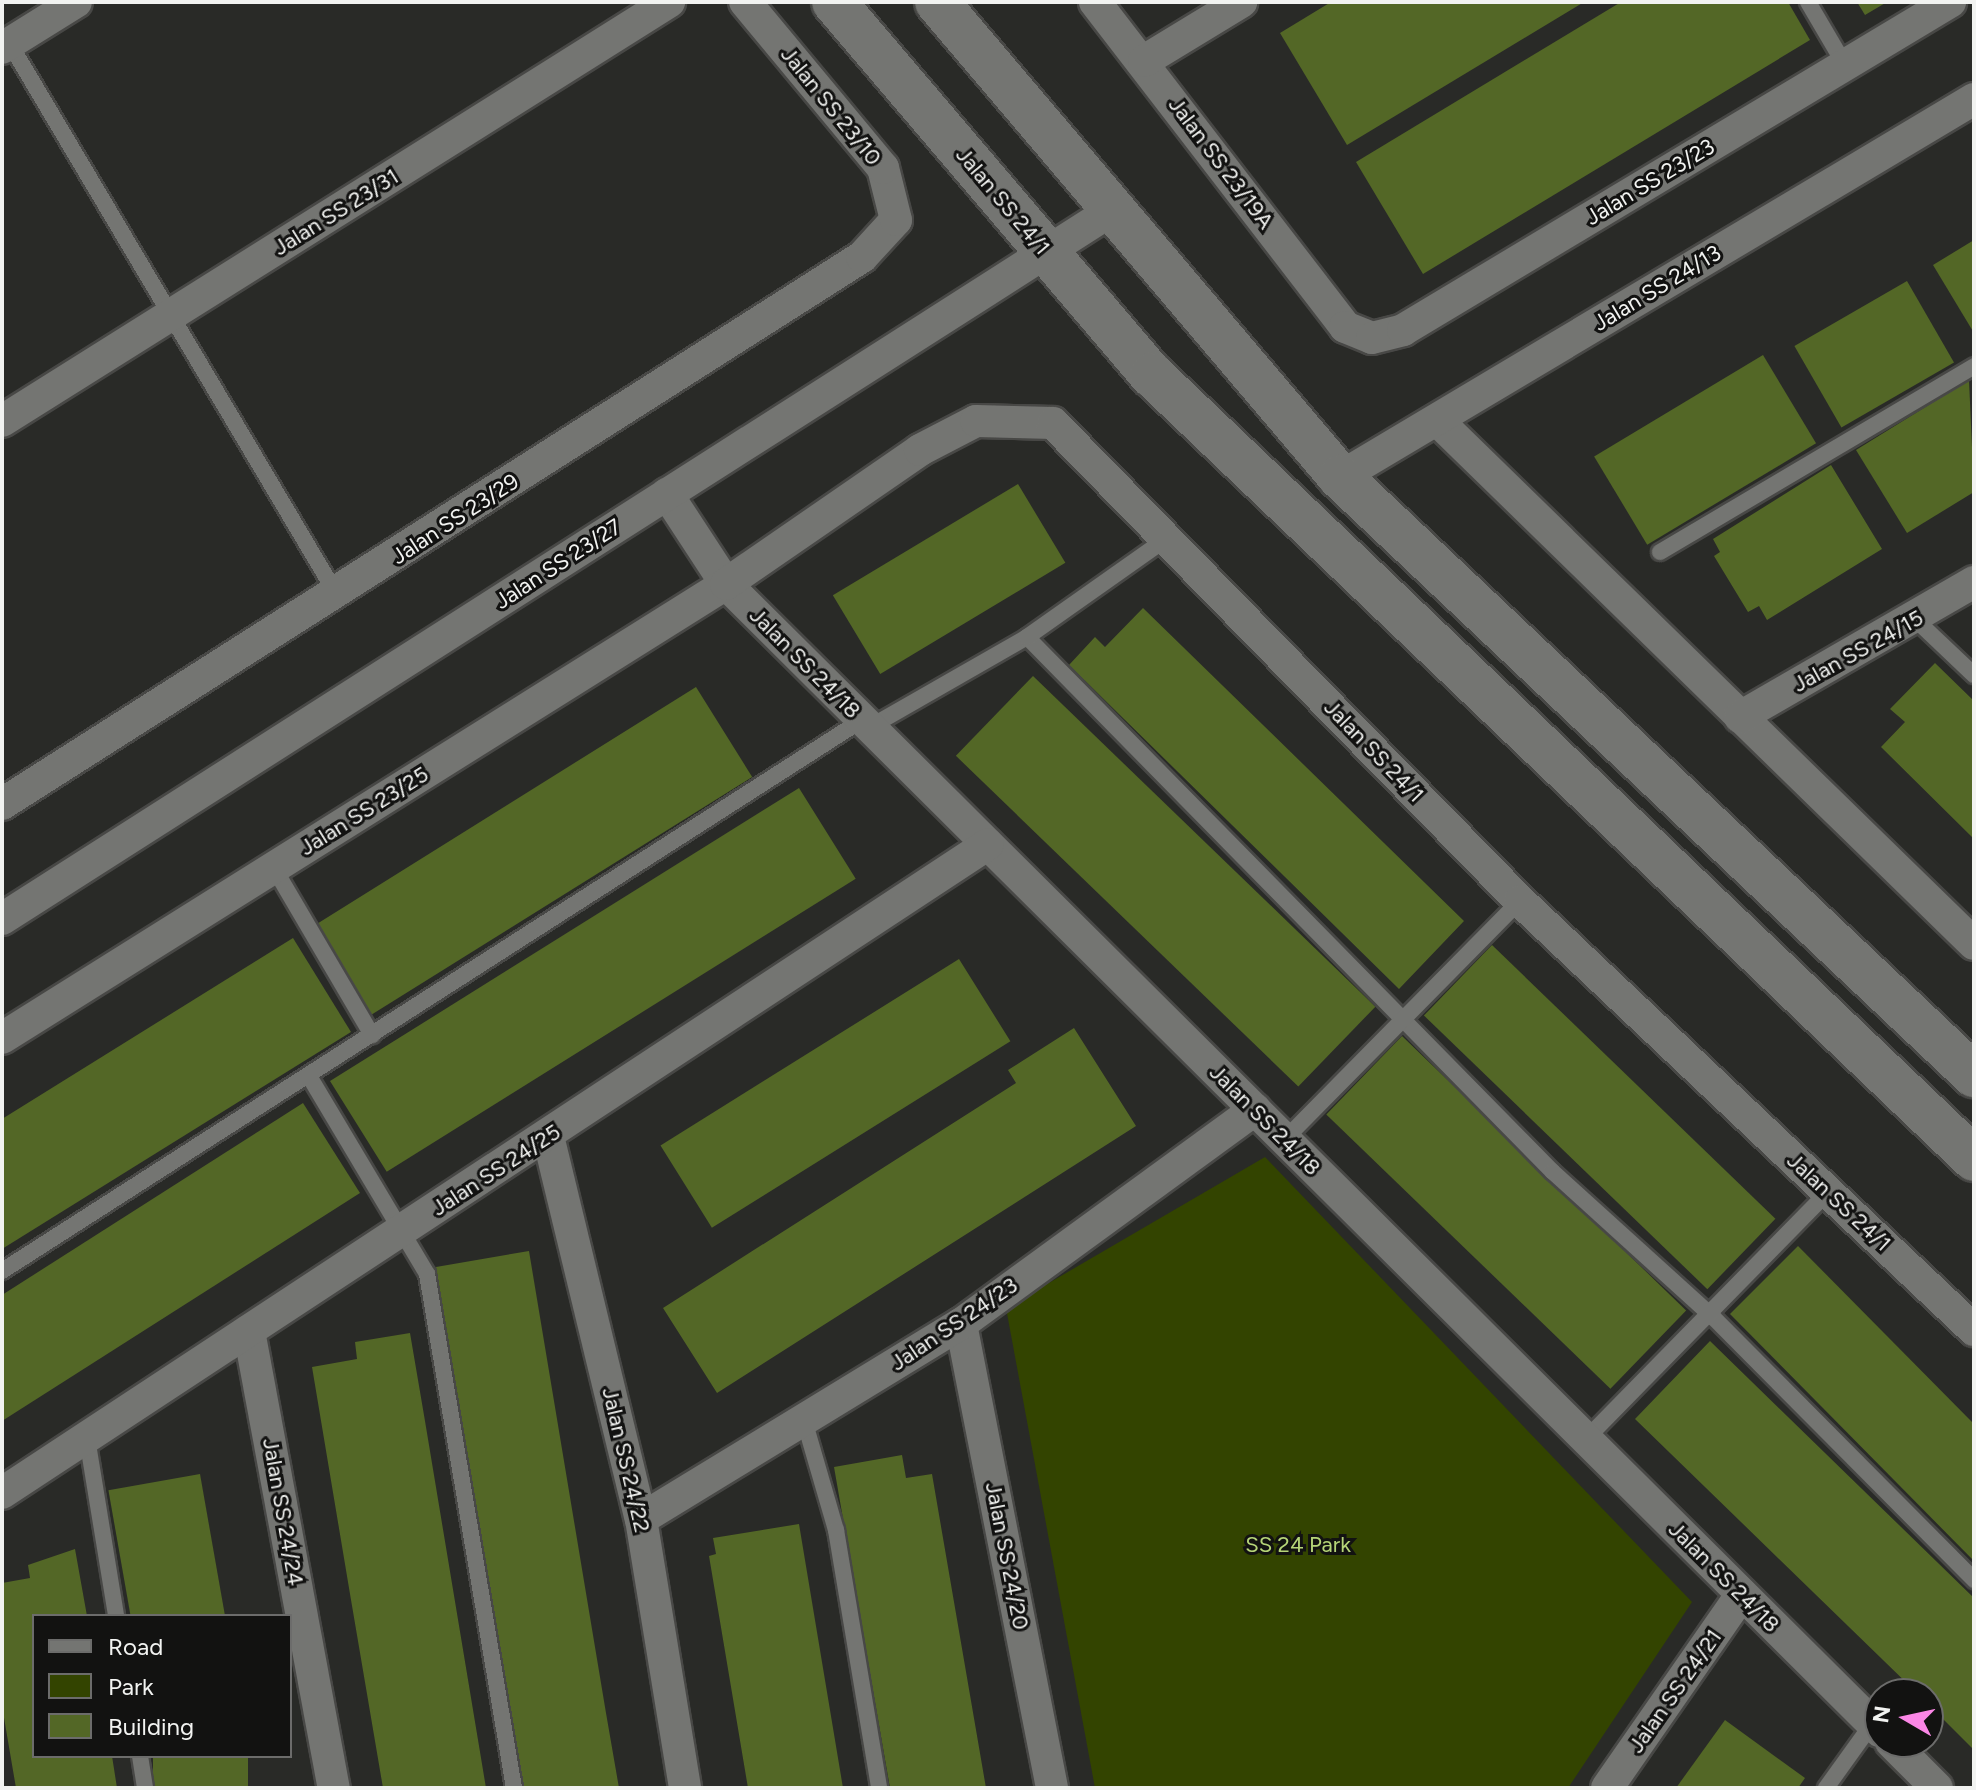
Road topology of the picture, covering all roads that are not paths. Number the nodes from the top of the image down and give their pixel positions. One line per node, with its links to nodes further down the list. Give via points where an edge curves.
1 (76, 2): 10 (street)
2 (669, 2): 17 (street, Jalan SS 23/31)
3 (745, 2): 15 (street, Jalan SS 23/10, via 883,168)
4 (834, 2): 16 (main road, Jalan SS 24/1)
5 (937, 2): 14 (main road)
6 (1095, 2): 11 (street, Jalan SS 23/19A)
7 (1241, 2): 11 (street)
8 (1808, 2): 12 (lane)
9 (1950, 2): 12 (street, Jalan SS 23/23)
10 (5, 41): 17 (lane)
11 (1144, 61): 18 (street, Jalan SS 23/19A)
12 (1845, 65): 18 (street, Jalan SS 23/23, via 1403,330 1372,338)
13 (1974, 99): 20 (street, Jalan SS 24/13)
14 (1114, 209): 16 (street, Jalan SS 23/27); 22 (main road)
15 (896, 220): 28 (street, Jalan SS 23/29, via 862,257)
16 (1046, 252): 23 (street, Jalan SS 23/27); 48 (main road, Jalan SS 24/1, via 1152,375)
17 (171, 315): 21 (street, Jalan SS 23/31); 28 (lane)
18 (1345, 327)
19 (1974, 366): 25 (lane)
20 (1437, 420): 22 (street, Jalan SS 24/13); 32 (street)
21 (2, 421)
22 (1340, 477): 43 (main road)
23 (667, 494): 27 (street, Jalan SS 24/18); 38 (street, Jalan SS 23/27)
24 (1166, 539): 27 (street, Jalan SS 24/1, via 1053,423 976,421 920,450); 30 (lane); 37 (street, Jalan SS 24/1)
25 (1660, 552)
26 (1974, 582): 29 (street, Jalan SS 24/15)
27 (726, 584): 33 (street, Jalan SS 24/18); 36 (street, Jalan SS 23/25)
28 (337, 595): 34 (street, Jalan SS 23/29)
29 (1916, 620): 31 (lane); 32 (street, Jalan SS 24/15)
30 (1027, 637): 33 (lane); 40 (lane)
31 (1974, 675)
32 (1740, 717): 39 (street)
33 (866, 724): 35 (street, Jalan SS 24/18); 41 (lane)
34 (2, 804)
35 (988, 844): 45 (street, Jalan SS 24/18); 46 (street, Jalan SS 24/25)
36 (274, 868): 41 (lane); 42 (street, Jalan SS 23/25)
37 (1520, 901): 40 (lane); 49 (street, Jalan SS 24/1)
38 (2, 919)
39 (1974, 944)
40 (1406, 1022): 47 (lane); 52 (lane, via 1553,1172)
41 (372, 1035): 44 (lane)
42 (2, 1038)
43 (1974, 1075)
44 (309, 1076): 50 (lane); 51 (lane)
45 (1255, 1110): 47 (street, Jalan SS 24/18); 53 (street, Jalan SS 24/23)
46 (548, 1136): 50 (street, Jalan SS 24/25); 60 (street, Jalan SS 24/22)
47 (1285, 1139): 58 (street, Jalan SS 24/18)
48 (1974, 1159)
49 (1828, 1192): 52 (lane); 54 (street, Jalan SS 24/1)
50 (400, 1233): 55 (street, Jalan SS 24/25); 70 (lane, via 427,1274)
51 (2, 1271)
52 (1713, 1317): 58 (lane); 61 (lane)
53 (961, 1324): 56 (street, Jalan SS 24/23); 73 (street, Jalan SS 24/20)
54 (1974, 1330)
55 (249, 1331): 57 (street, Jalan SS 24/25); 69 (street, Jalan SS 24/24)
56 (804, 1420): 60 (street, Jalan SS 24/23); 72 (lane, via 836,1530)
57 (87, 1438): 59 (street, Jalan SS 24/25); 63 (lane)
58 (1586, 1439): 62 (street, Jalan SS 24/18)
59 (2, 1493)
60 (641, 1519): 71 (street, Jalan SS 24/22)
61 (1974, 1580)
62 (1742, 1594): 64 (street, Jalan SS 24/18); 74 (street, Jalan SS 24/21)
63 (116, 1614)
64 (1864, 1715)
65 (1864, 1749): 75 (lane)
66 (140, 1758): 68 (lane)
67 (1907, 1758): 76 (street, Jalan SS 24/18)
68 (145, 1788)
69 (334, 1788)
70 (514, 1788)
71 (685, 1788)
72 (879, 1788)
73 (1052, 1788)
74 (1607, 1788)
75 (1826, 1788)
76 (1937, 1788)

